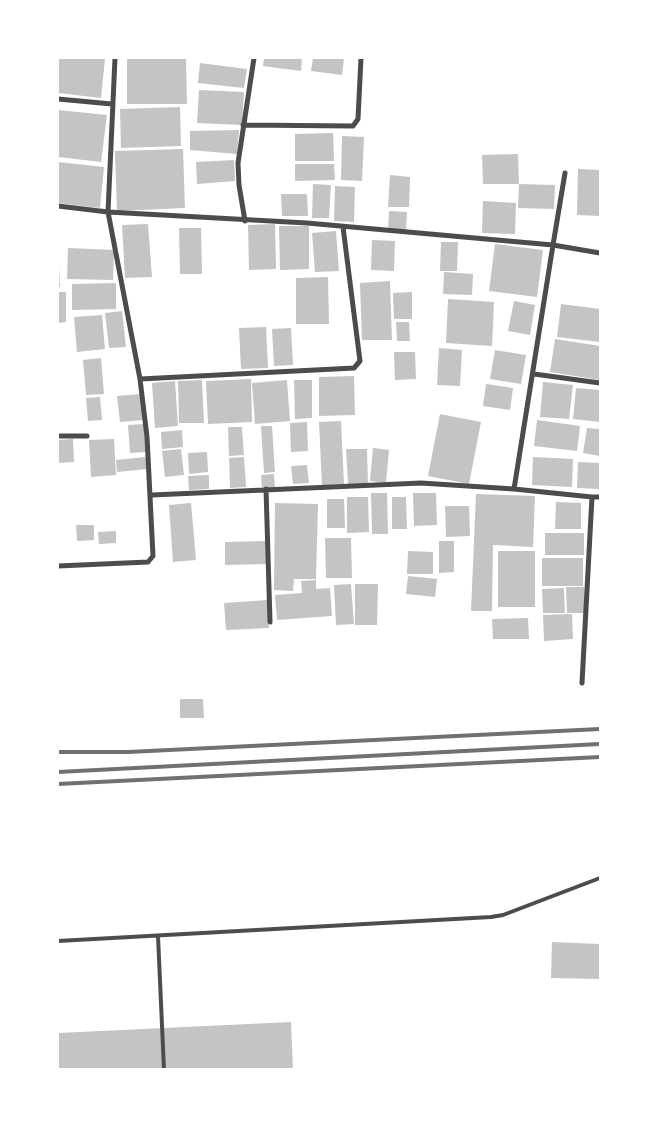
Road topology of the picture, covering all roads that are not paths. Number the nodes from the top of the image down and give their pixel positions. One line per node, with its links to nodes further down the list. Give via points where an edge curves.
1 (115, 58): 5 (street)
2 (254, 58): 6 (street)
3 (361, 58): 6 (street, via 358,119 353,126)
4 (58, 100): 5 (street)
5 (112, 104): 9 (street)
6 (243, 125): 10 (street, via 238,174)
7 (565, 173): 12 (street)
8 (58, 206): 9 (street)
9 (108, 212): 10 (street); 15 (street)
10 (245, 221): 11 (street)
11 (343, 227): 12 (street); 15 (street, via 360,361 354,368)
12 (554, 245): 13 (street); 14 (street)
13 (600, 253)
14 (534, 374): 16 (street); 20 (street)
15 (140, 379): 21 (street)
16 (600, 383)
17 (58, 436): 18 (street)
18 (86, 436)
19 (266, 489): 20 (street, via 421,483); 21 (street); 25 (street)
20 (514, 489): 22 (street)
21 (152, 495): 24 (street, via 151,561)
22 (592, 497): 23 (street); 26 (street)
23 (600, 497)
24 (58, 566)
25 (270, 622)
26 (582, 683)
27 (600, 878): 28 (lane, via 491,917)
28 (158, 936): 29 (lane); 30 (lane)
29 (58, 941)
30 (164, 1070)

